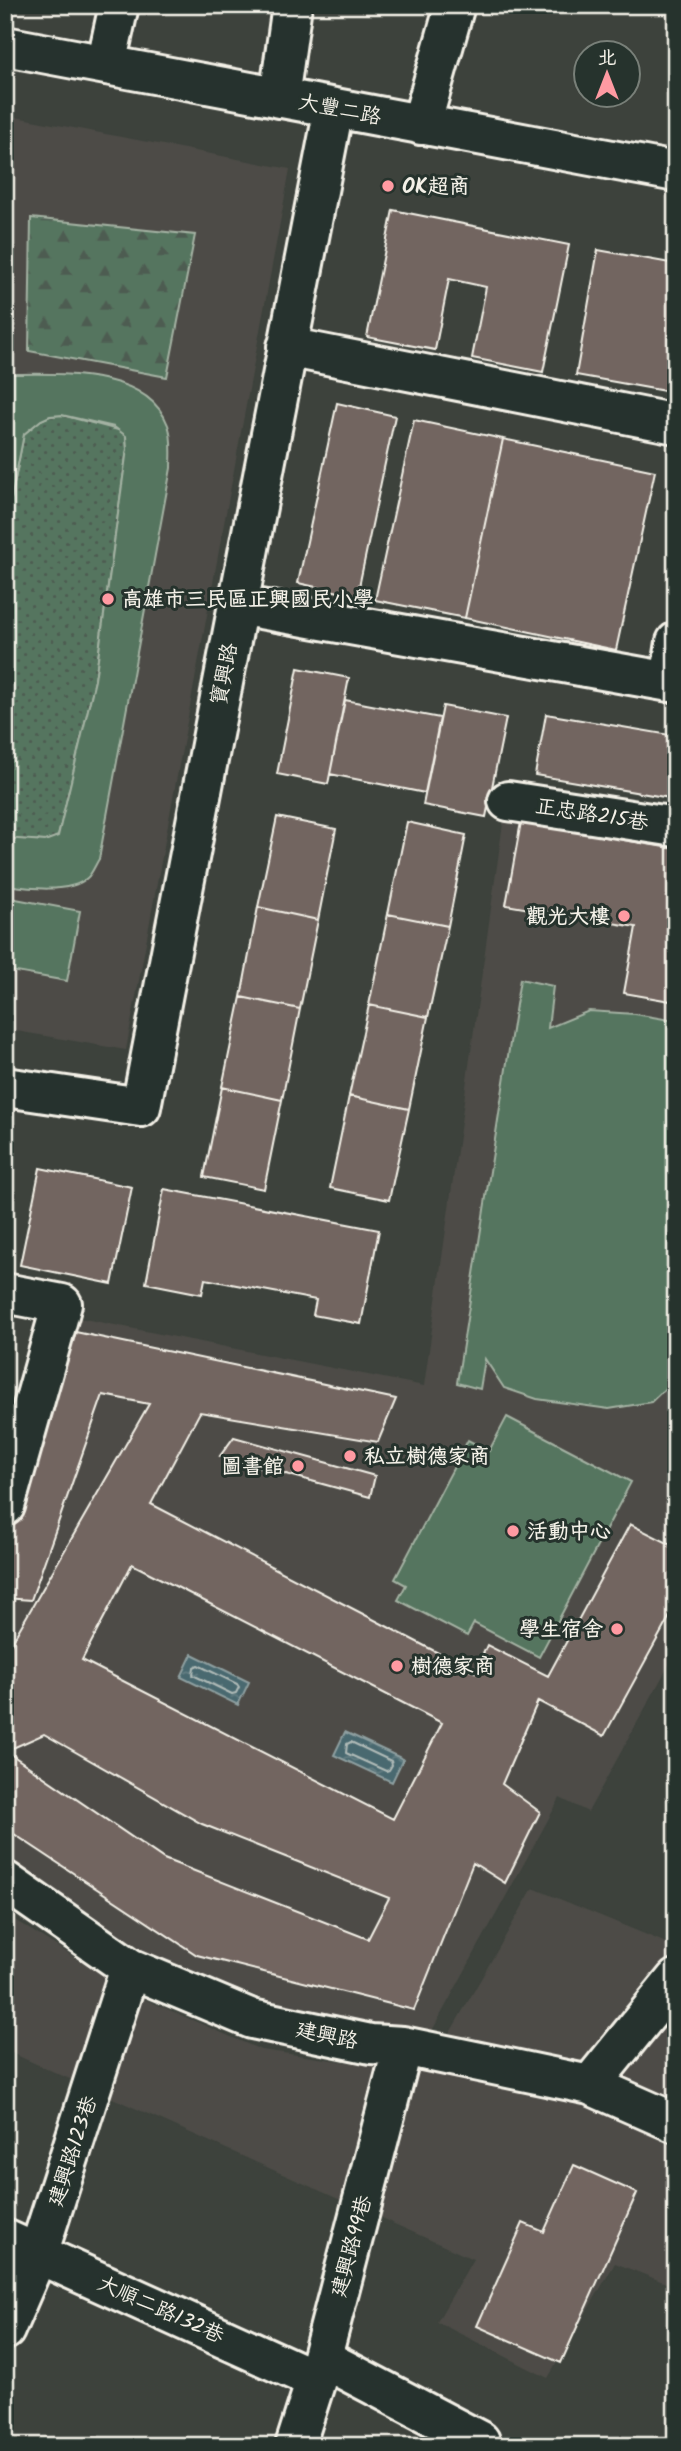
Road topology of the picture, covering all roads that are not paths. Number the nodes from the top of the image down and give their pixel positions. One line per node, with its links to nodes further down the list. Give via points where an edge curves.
1 (119, 5): 5 (street)
2 (292, 5): 6 (street)
3 (455, 5): 8 (street)
4 (5, 47): 5 (street, 大豐二路)
5 (106, 65): 6 (street, 大豐二路)
6 (279, 98): 7 (street, 大豐二路)
7 (334, 108): 8 (street, 大豐二路); 10 (street, 寶興路)
8 (421, 125): 9 (street, 大豐二路)
9 (676, 172)
10 (288, 347): 11 (street); 12 (street, 寶興路)
11 (676, 424)
12 (238, 605): 13 (street, via 670,682); 16 (street, 寶興路, via 141,1107)
13 (676, 642)
14 (508, 801): 15 (street, 正忠路215巷)
15 (676, 827)
16 (5, 1087)
17 (5, 1293): 18 (street, via 62,1304)
18 (6, 1501)
19 (5, 1881): 20 (street, 建興路)
20 (130, 1968): 22 (street, 建興路, via 253,2019 370,2044); 25 (street, 建興路123巷)
21 (676, 1979): 23 (street)
22 (403, 2046): 23 (street, 建興路); 27 (street, 建興路99巷)
23 (590, 2085): 24 (street, 建興路)
24 (676, 2123)
25 (22, 2247): 26 (street, 建興路123巷); 27 (street, 大順二路132巷)
26 (5, 2330)
27 (319, 2369): 28 (street, 大順二路132巷); 29 (street, 建興路99巷)
28 (481, 2441)
29 (295, 2446)

